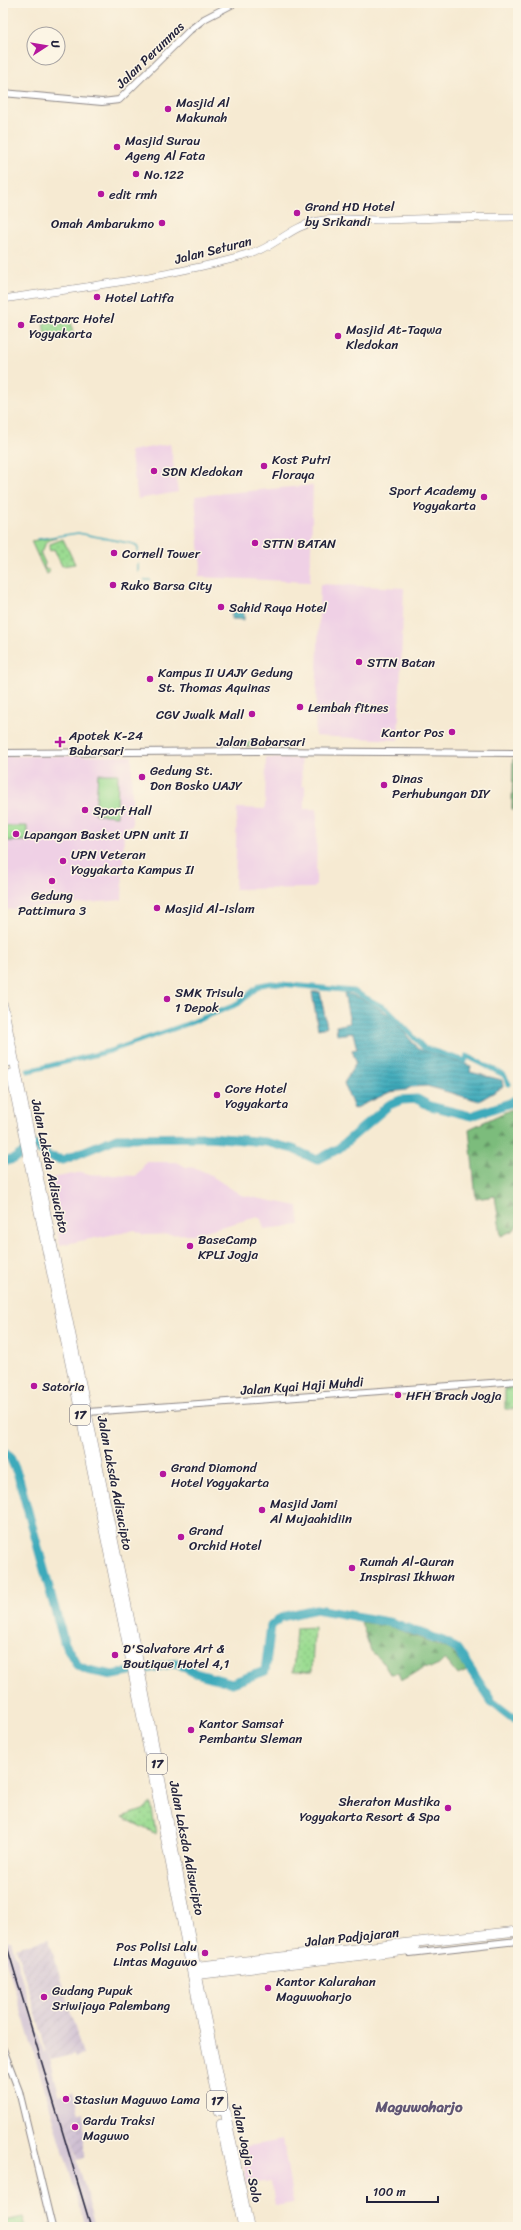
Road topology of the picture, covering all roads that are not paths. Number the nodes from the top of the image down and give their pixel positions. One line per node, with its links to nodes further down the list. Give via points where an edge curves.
1 (235, 3): 2 (street, Jalan Perumnas, via 204,19 190,30 119,100 102,102)
2 (3, 93)
3 (518, 217): 4 (main road, Jalan Seturan, via 382,220 340,218 318,221 296,228 270,246 246,256 154,275)
4 (3, 299)
5 (3, 753): 6 (street, Jalan Babarsari)
6 (518, 753)
7 (3, 1006): 9 (highway, Jalan Laksda Adisucipto / 17)
8 (3, 1038): 9 (highway, Jalan Laksda Adisucipto / 17)
9 (27, 1136): 10 (highway, Jalan Laksda Adisucipto / 17)
10 (34, 1167): 12 (highway, Jalan Laksda Adisucipto / 17); 13 (highway, Jalan Laksda Adisucipto / 17)
11 (518, 1381): 12 (street, Jalan Kyai Haji Muhdi)
12 (88, 1412): 13 (highway, Jalan Laksda Adisucipto / 17)
13 (134, 1661): 14 (highway, Jalan Laksda Adisucipto / 17)
14 (139, 1686): 21 (highway, Jalan Laksda Adisucipto / 17); 24 (highway, Jalan Laksda Adisucipto / 17)
15 (518, 1927): 18 (street)
16 (518, 1931): 18 (highway, Jalan Padjajaran)
17 (518, 1937): 20 (highway, Jalan Padjajaran)
18 (412, 1941): 22 (highway, Jalan Padjajaran)
19 (518, 1941): 20 (street)
20 (455, 1946): 22 (highway, Jalan Padjajaran)
21 (193, 1948): 23 (highway, via 203,1960); 24 (highway, Jalan Laksda Adisucipto / 17)
22 (280, 1961): 23 (highway, Jalan Padjajaran)
23 (218, 1968): 24 (highway, Jalan Padjajaran); 25 (highway, via 203,1988)
24 (194, 1971): 25 (highway, Jalan Jogja - Solo / 17); 28 (highway, Jalan Jogja - Solo / 17)
25 (202, 1997): 29 (highway, Jalan Jogja - Solo / 17)
26 (3, 2049): 27 (street, via 19,2091)
27 (52, 2227)
28 (243, 2227)
29 (249, 2227)

